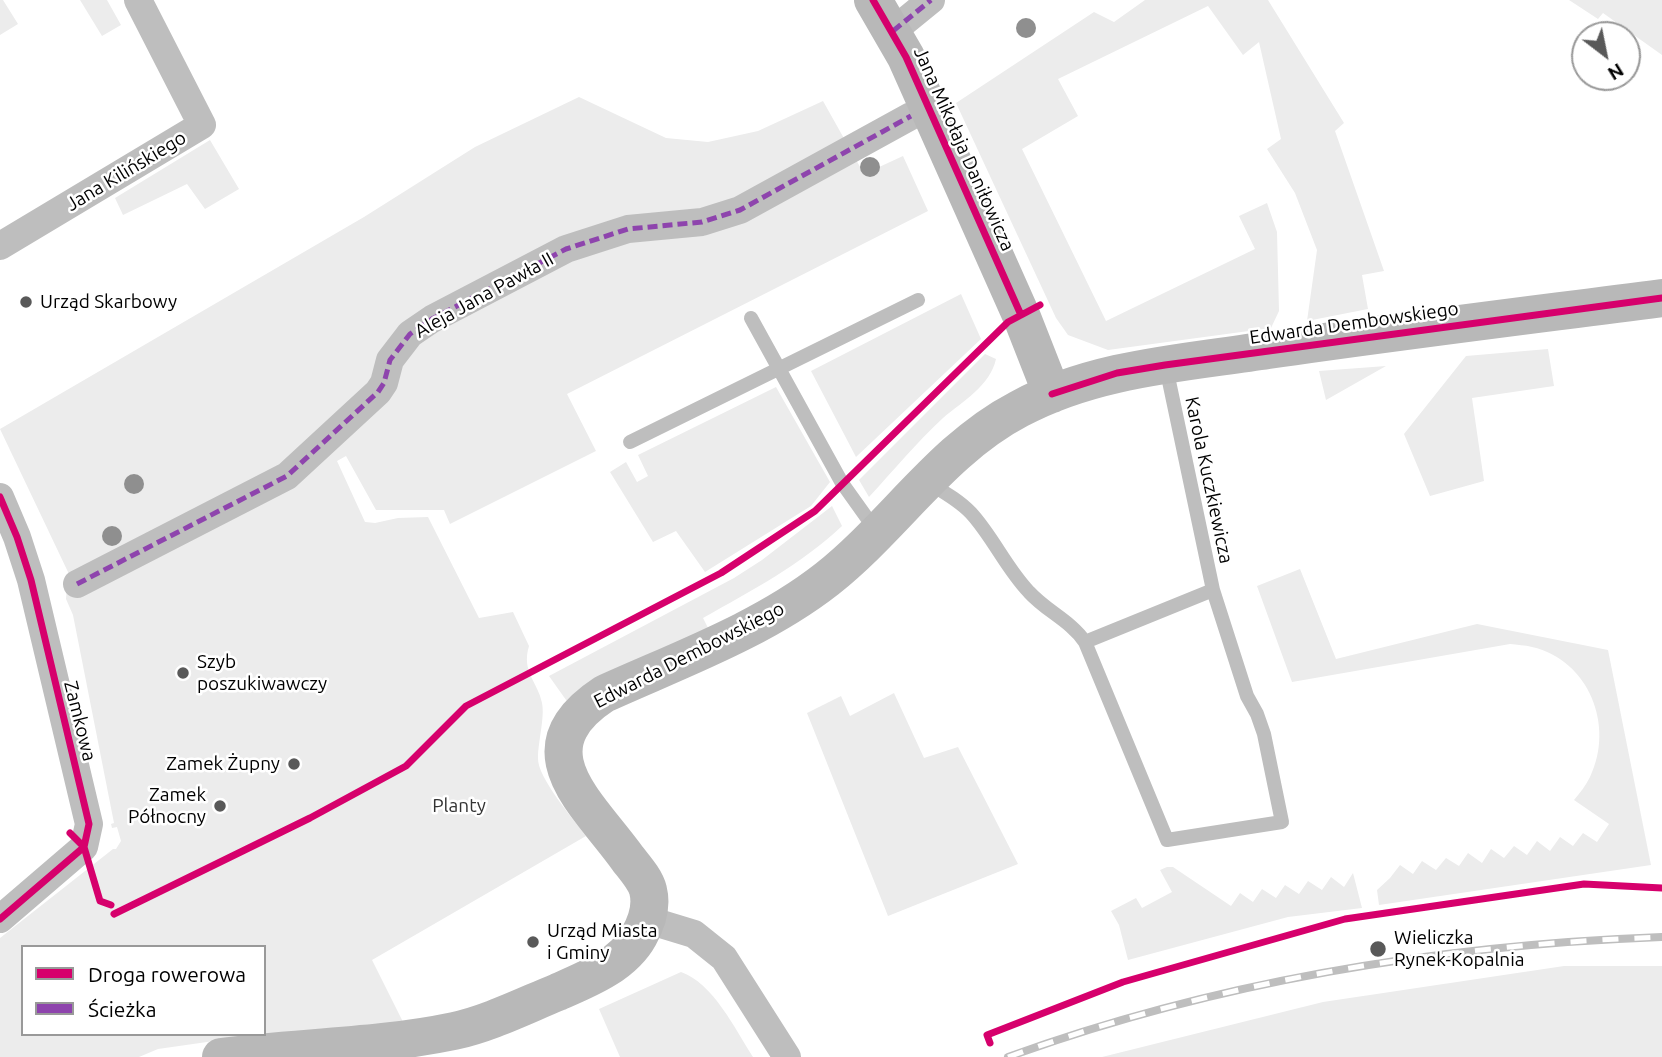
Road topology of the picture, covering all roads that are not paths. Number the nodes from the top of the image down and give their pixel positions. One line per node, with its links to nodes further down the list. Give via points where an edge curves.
1 (138, 0): 5 (street, Jana Kilińskiego, via 202,125)
2 (931, 0): 3 (street)
3 (883, 15): 11 (street, Jana Mikołaja Daniłowicza, via 1010,290)
4 (911, 116): 16 (street, Aleja Jana Pawła II, via 740,210 702,222 628,229 566,249 432,319 410,334 390,360 378,392 287,476)
5 (0, 246)
6 (1662, 298): 9 (street, Edwarda Dembowskiego)
7 (918, 300): 10 (lane)
8 (751, 318): 10 (lane)
9 (1166, 365): 11 (street, Edwarda Dembowskiego, via 1117,373); 17 (lane, Karola Kuczkiewicza)
10 (780, 368): 12 (lane); 15 (lane, via 842,483)
11 (1052, 394): 13 (street, Edwarda Dembowskiego, via 992,424)
12 (630, 442)
13 (927, 482): 15 (street, Edwarda Dembowskiego); 18 (lane, via 971,514 1027,590 1078,631)
14 (0, 497): 19 (street, Zamkowa, via 31,580 89,824 84,847)
15 (877, 533): 20 (street, Edwarda Dembowskiego, via 827,579 787,606 604,694 585,707 567,730 563,754 568,774 648,890)
16 (77, 583)
17 (1213, 590): 18 (lane, Karola Kuczkiewicza); 18 (lane, via 1264,734 1282,822 1167,840)
18 (1087, 645)
19 (0, 919)
20 (648, 920): 21 (street, via 625,957 573,985); 23 (street, via 694,933 724,958)
21 (418, 1048): 22 (street)
22 (221, 1057)
23 (787, 1057)

